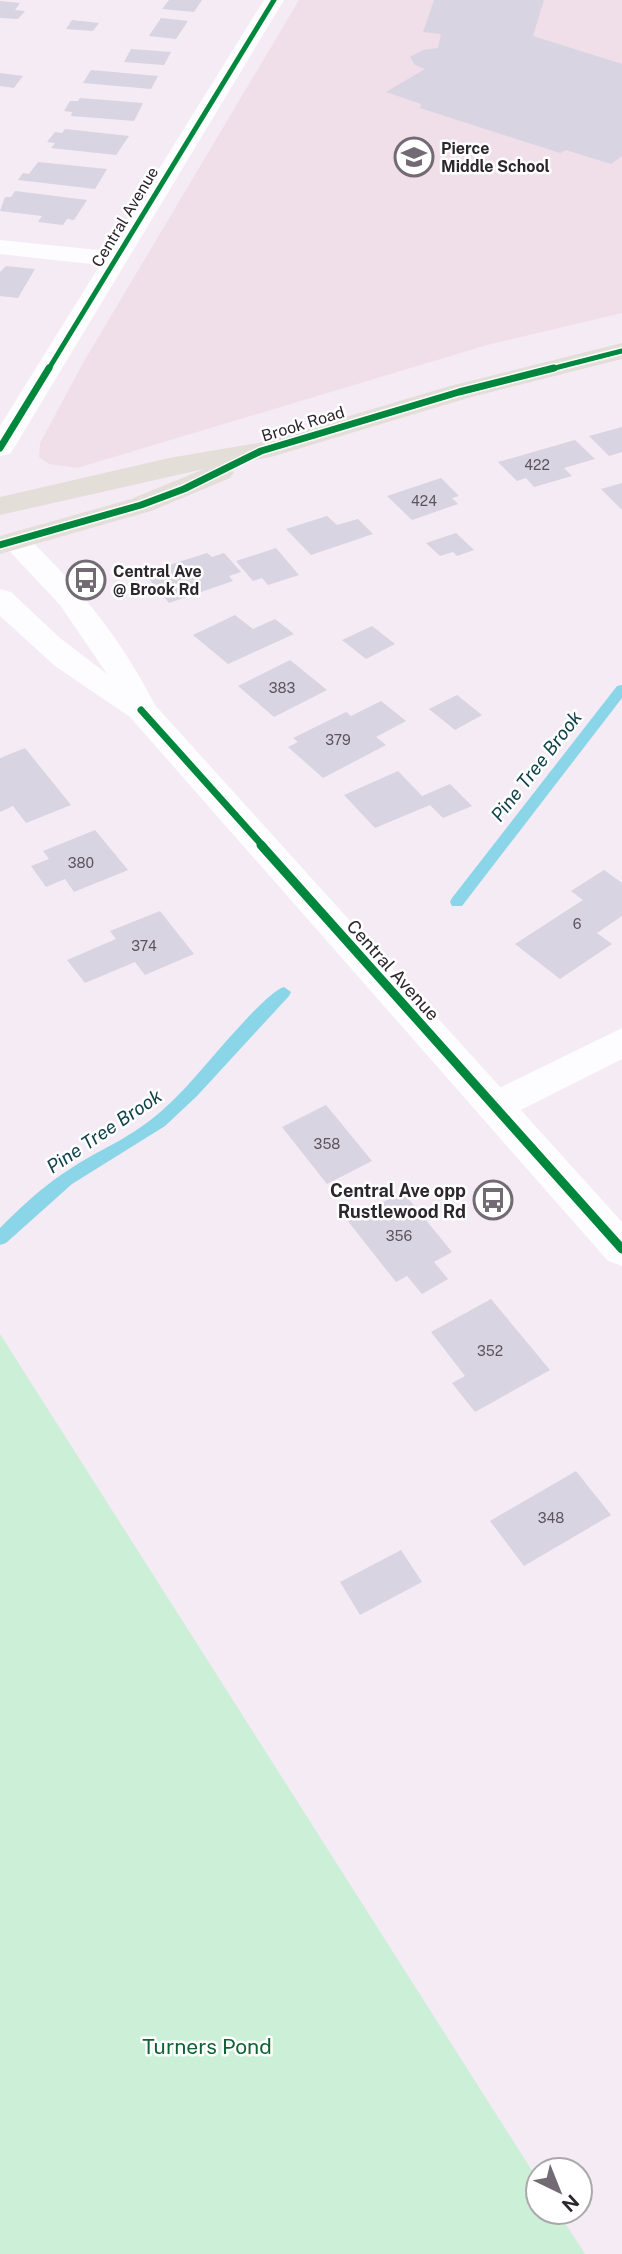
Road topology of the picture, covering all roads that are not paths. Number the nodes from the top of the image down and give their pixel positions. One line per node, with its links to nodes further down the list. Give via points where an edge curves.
1 (274, 0): 3 (street, Central Avenue)
2 (0, 247): 3 (street)
3 (116, 259): 5 (street, Central Avenue)
4 (622, 351): 6 (main road, Brook Road)
5 (0, 448)
6 (261, 451): 7 (main road, Brook Road, via 169,466); 8 (main road, Brook Road, via 141,505)
7 (0, 506)
8 (5, 538): 10 (street, Central Avenue, via 79,607 124,672)
9 (0, 597): 10 (street, Central Avenue, via 58,654)
10 (141, 710): 12 (street, Central Avenue)
11 (622, 1042): 12 (street)
12 (494, 1107): 13 (street, Central Avenue)
13 (622, 1250)

